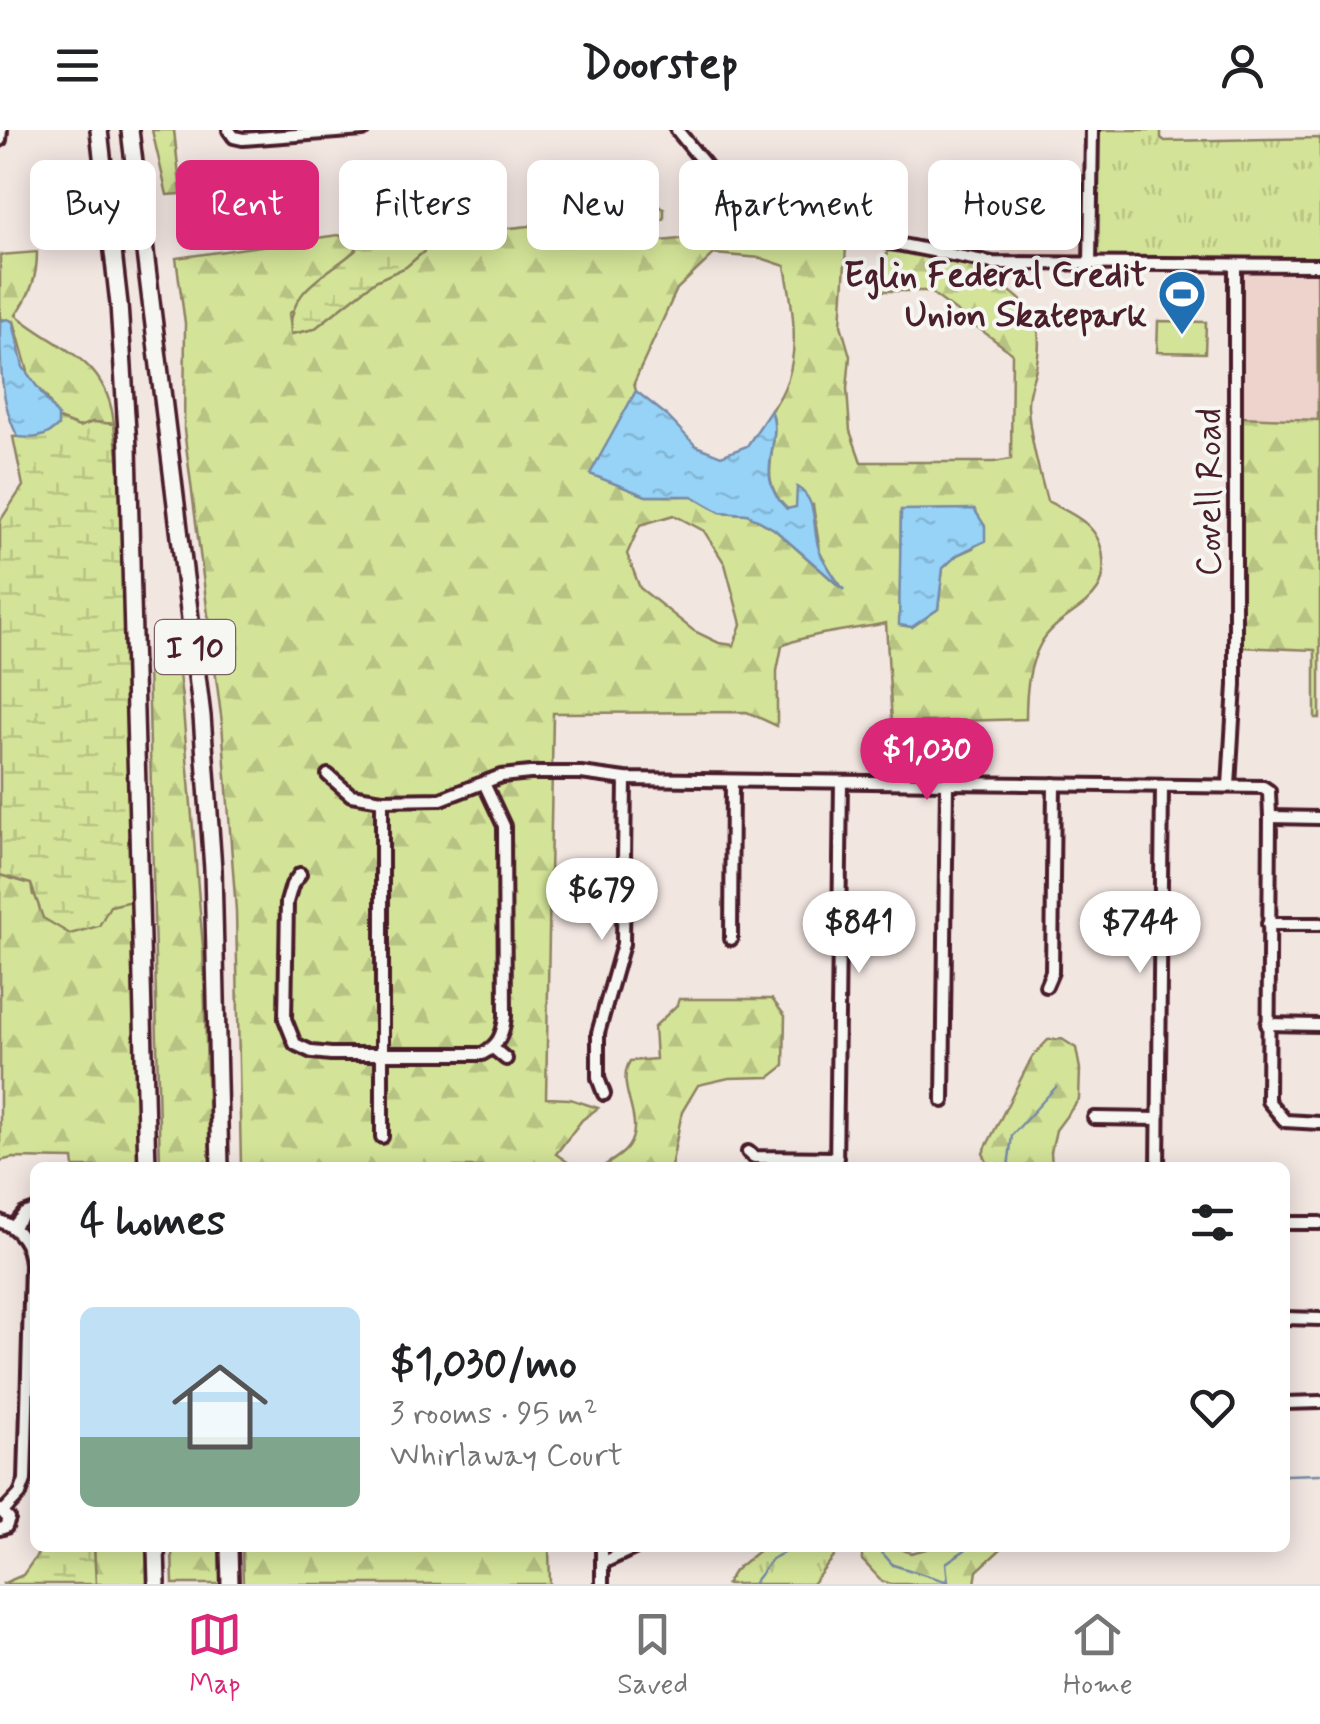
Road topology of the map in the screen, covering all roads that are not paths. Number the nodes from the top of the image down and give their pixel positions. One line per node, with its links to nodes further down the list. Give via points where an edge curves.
1 (1, 130): 8 (street)
2 (99, 130): 41 (highway, I 10, via 128,447)
3 (130, 130): 42 (highway, I 10, via 202,716)
4 (229, 130): 5 (street, via 243,139)
5 (363, 130)
6 (677, 130): 9 (street, via 733,199 771,218 993,262)
7 (1092, 130): 9 (street)
8 (0, 140)
9 (1090, 264): 10 (street)
10 (1235, 265): 11 (street); 20 (street, Covell Road)
11 (1320, 265)
12 (328, 775): 21 (street, via 351,795)
13 (624, 779): 14 (street); 15 (street, via 530,773); 34 (street, via 623,944 598,1034)
14 (732, 780): 16 (street); 27 (street)
15 (484, 782): 21 (street, via 440,799); 31 (street, via 504,826 505,1017)
16 (841, 782): 17 (street); 44 (street)
17 (947, 783): 18 (street); 35 (street)
18 (1054, 784): 19 (street); 28 (street, via 1052,972)
19 (1162, 786): 20 (street); 37 (street)
20 (1229, 786): 22 (street, via 1263,787)
21 (382, 800): 32 (street)
22 (1270, 818): 23 (street); 25 (street)
23 (1320, 818)
24 (300, 874): 32 (street, via 287,902 288,1033 312,1052)
25 (1268, 924): 26 (street); 29 (street)
26 (1320, 924)
27 (731, 939)
28 (1046, 986)
29 (1268, 1024): 30 (street); 38 (street, via 1268,1101 1285,1121)
30 (1320, 1025)
31 (493, 1048): 32 (street, via 465,1056); 33 (street)
32 (382, 1054): 39 (street)
33 (506, 1059)
34 (604, 1094)
35 (943, 1100)
36 (1094, 1118): 37 (street)
37 (1158, 1119): 45 (street)
38 (1320, 1123)
39 (382, 1136)
40 (748, 1152): 43 (street)
41 (147, 1162)
42 (220, 1162)
43 (824, 1162)
44 (836, 1162)
45 (1158, 1162)
46 (30, 1212): 50 (street)
47 (0, 1221): 50 (street)
48 (1290, 1223): 49 (street)
49 (1320, 1224)
50 (13, 1227): 52 (street)
51 (30, 1242): 52 (street)
52 (27, 1246): 53 (street)
53 (30, 1260)
54 (30, 1296): 59 (street, via 24,1480 20,1494)
55 (1290, 1318): 56 (street)
56 (1320, 1319)
57 (1320, 1402): 58 (street)
58 (1290, 1403)
59 (2, 1510): 60 (street, via 8,1523)
60 (0, 1529)
61 (156, 1552): 66 (highway)
62 (229, 1552): 67 (highway)
63 (602, 1552): 65 (street)
64 (626, 1552): 65 (street)
65 (602, 1564): 68 (street)
66 (157, 1584)
67 (230, 1584)
68 (602, 1584)

